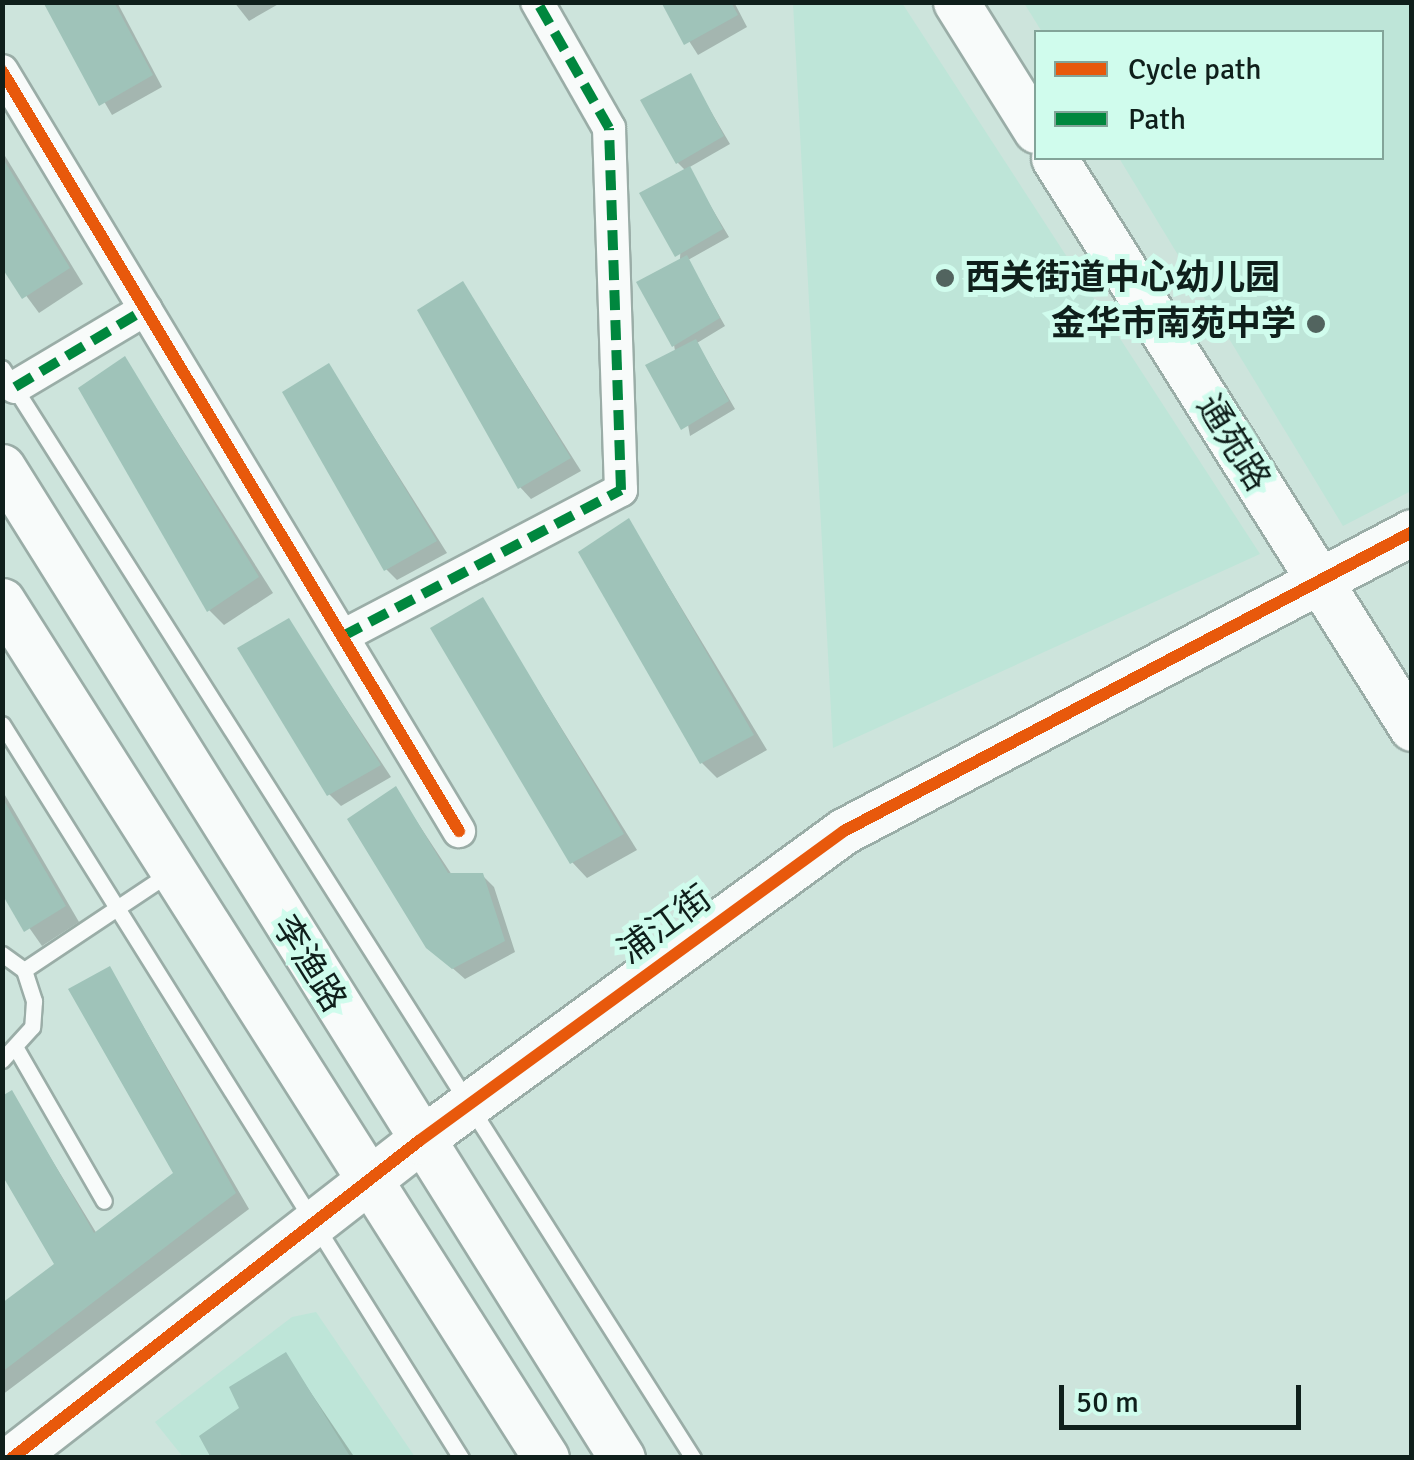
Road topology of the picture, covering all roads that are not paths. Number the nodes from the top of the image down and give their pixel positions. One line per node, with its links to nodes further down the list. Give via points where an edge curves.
1 (537, 2): 12 (street, via 609,128 621,490)
2 (956, 2): 4 (street)
3 (2, 70): 6 (street)
4 (1034, 127)
5 (1055, 160): 10 (street, 通苑路)
6 (146, 309): 7 (street); 12 (street)
7 (9, 377): 22 (lane)
8 (2, 467): 23 (street, 李渔路)
9 (1412, 532): 10 (street, 浦江街)
10 (1320, 582): 14 (street, 通苑路); 22 (street, 浦江街, via 844,830)
11 (2, 602): 16 (street, 李渔路)
12 (342, 636): 15 (street)
13 (2, 724): 17 (lane)
14 (1412, 728)
15 (459, 832)
16 (172, 872): 17 (lane); 24 (street, 李渔路)
17 (118, 908): 19 (lane); 26 (lane)
18 (2, 954): 19 (lane)
19 (24, 970): 20 (lane, via 32,1028)
20 (17, 1050): 21 (lane); 25 (lane)
21 (2, 1060)
22 (470, 1107): 23 (street, 浦江街); 31 (lane)
23 (419, 1141): 24 (street, 浦江街); 30 (street, 李渔路)
24 (367, 1184): 26 (street, 浦江街); 29 (street, 李渔路)
25 (104, 1201)
26 (315, 1224): 27 (street, 浦江街); 28 (lane)
27 (12, 1458)
28 (461, 1458)
29 (546, 1458)
30 (622, 1458)
31 (692, 1458)

